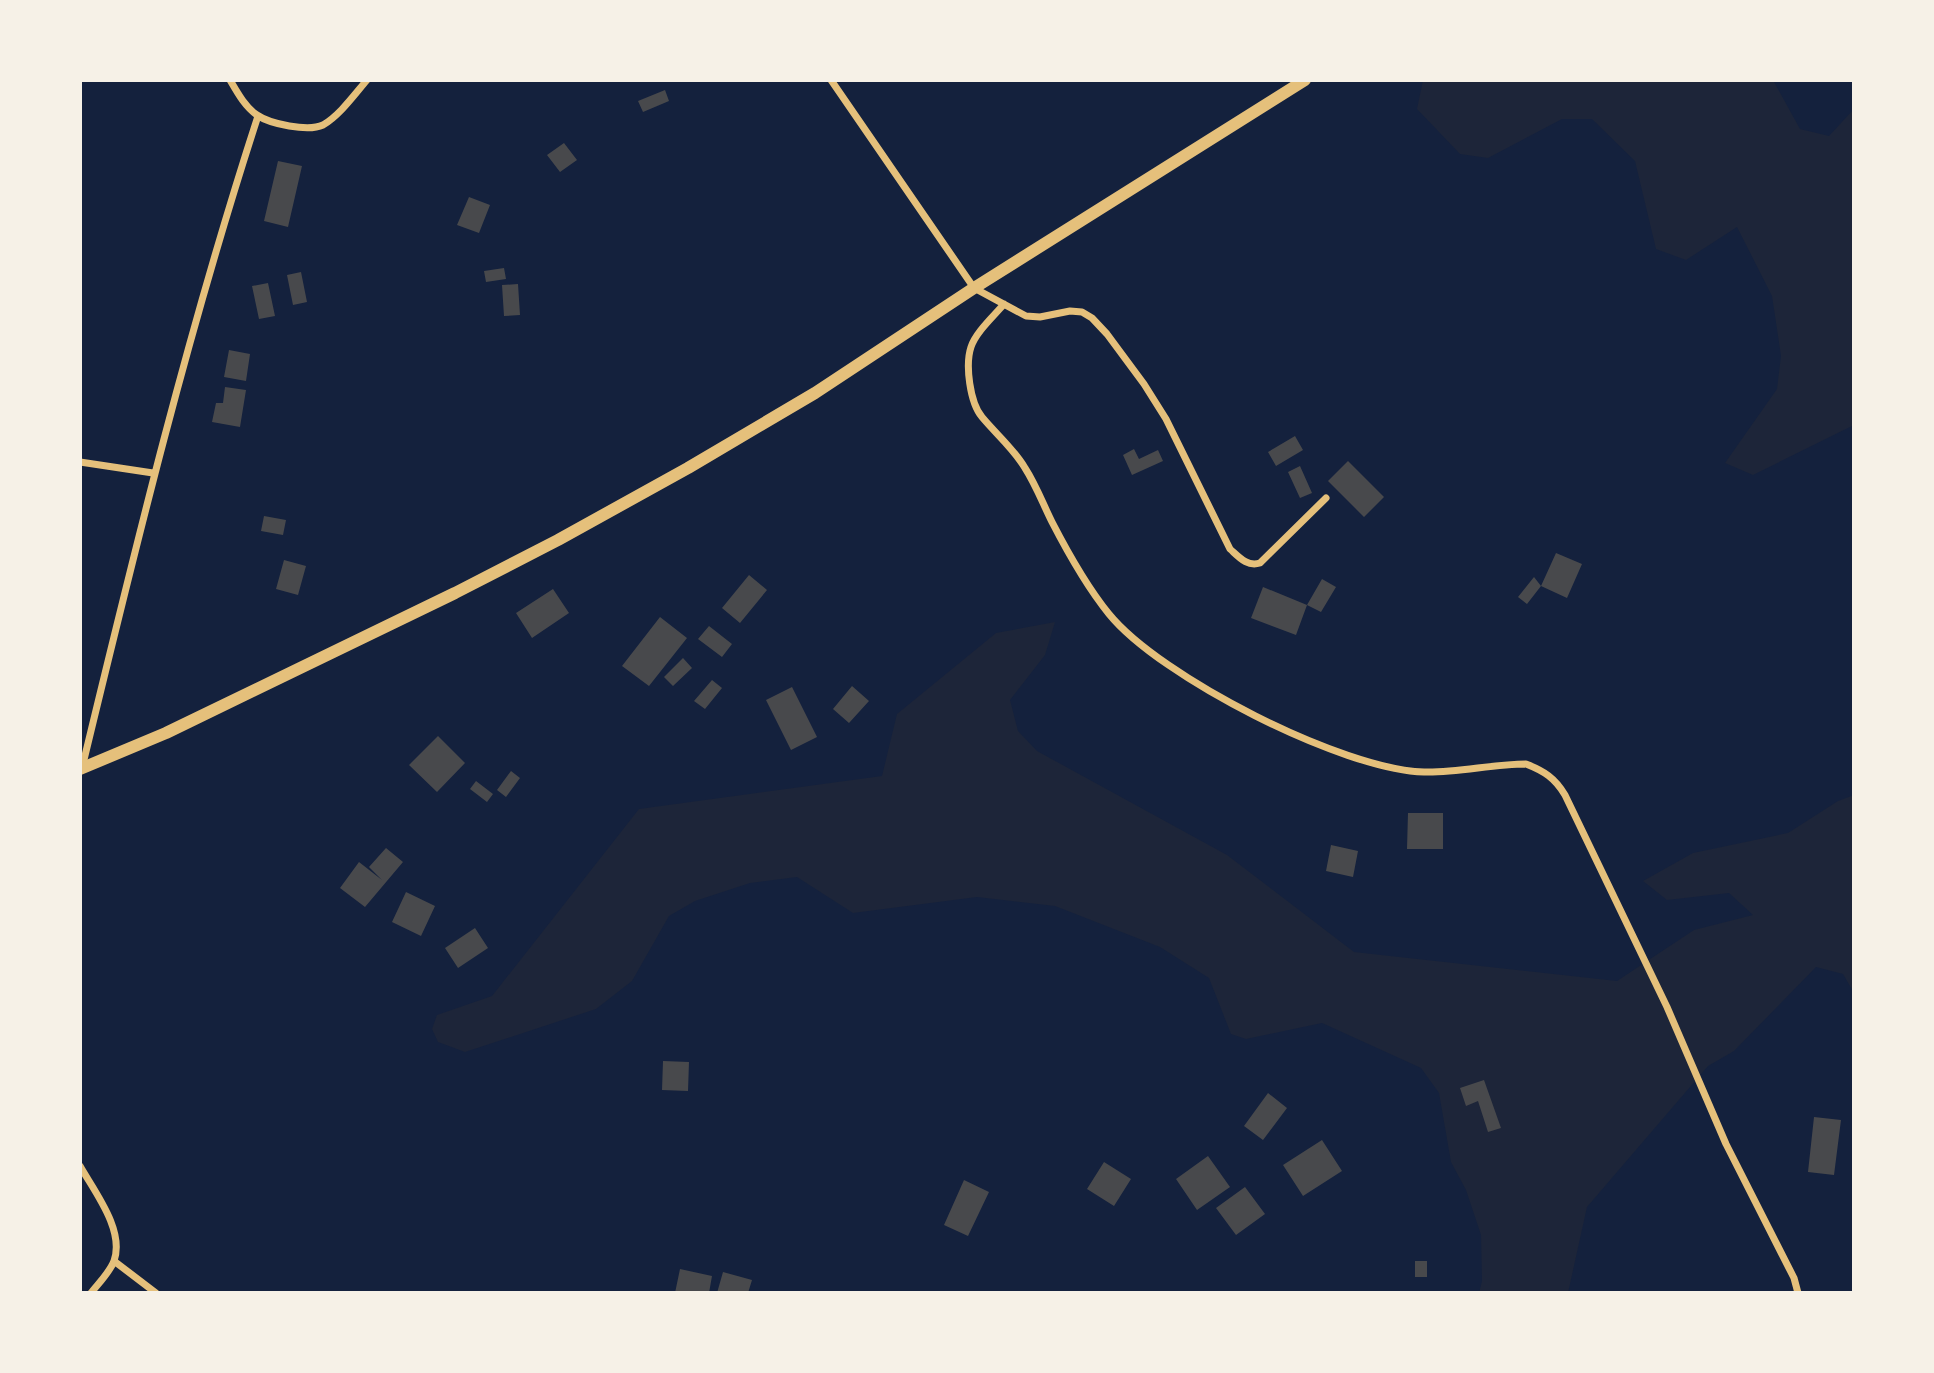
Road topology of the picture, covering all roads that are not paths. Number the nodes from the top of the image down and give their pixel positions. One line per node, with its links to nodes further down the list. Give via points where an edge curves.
1 (230, 80): 5 (street)
2 (367, 80): 5 (street, via 334,116 315,128)
3 (831, 80): 6 (street)
4 (1305, 80): 6 (highway)
5 (258, 116): 9 (street)
6 (974, 288): 7 (street); 11 (highway, via 815,393 558,540 166,733)
7 (1004, 304): 10 (street, via 1026,316 1070,311 1092,318 1144,384 1230,549 1241,559 1260,563); 16 (street, via 971,347 970,394 979,414 1021,460 1094,593 1131,637 1216,695 1338,752 1424,772 1526,764 1556,780 1661,993)
8 (80, 462): 9 (street)
9 (153, 473): 11 (street)
10 (1326, 498)
11 (81, 768)
12 (80, 1166): 13 (street, via 110,1219)
13 (114, 1261): 14 (street); 15 (street)
14 (91, 1293)
15 (156, 1293)
16 (1798, 1293)

